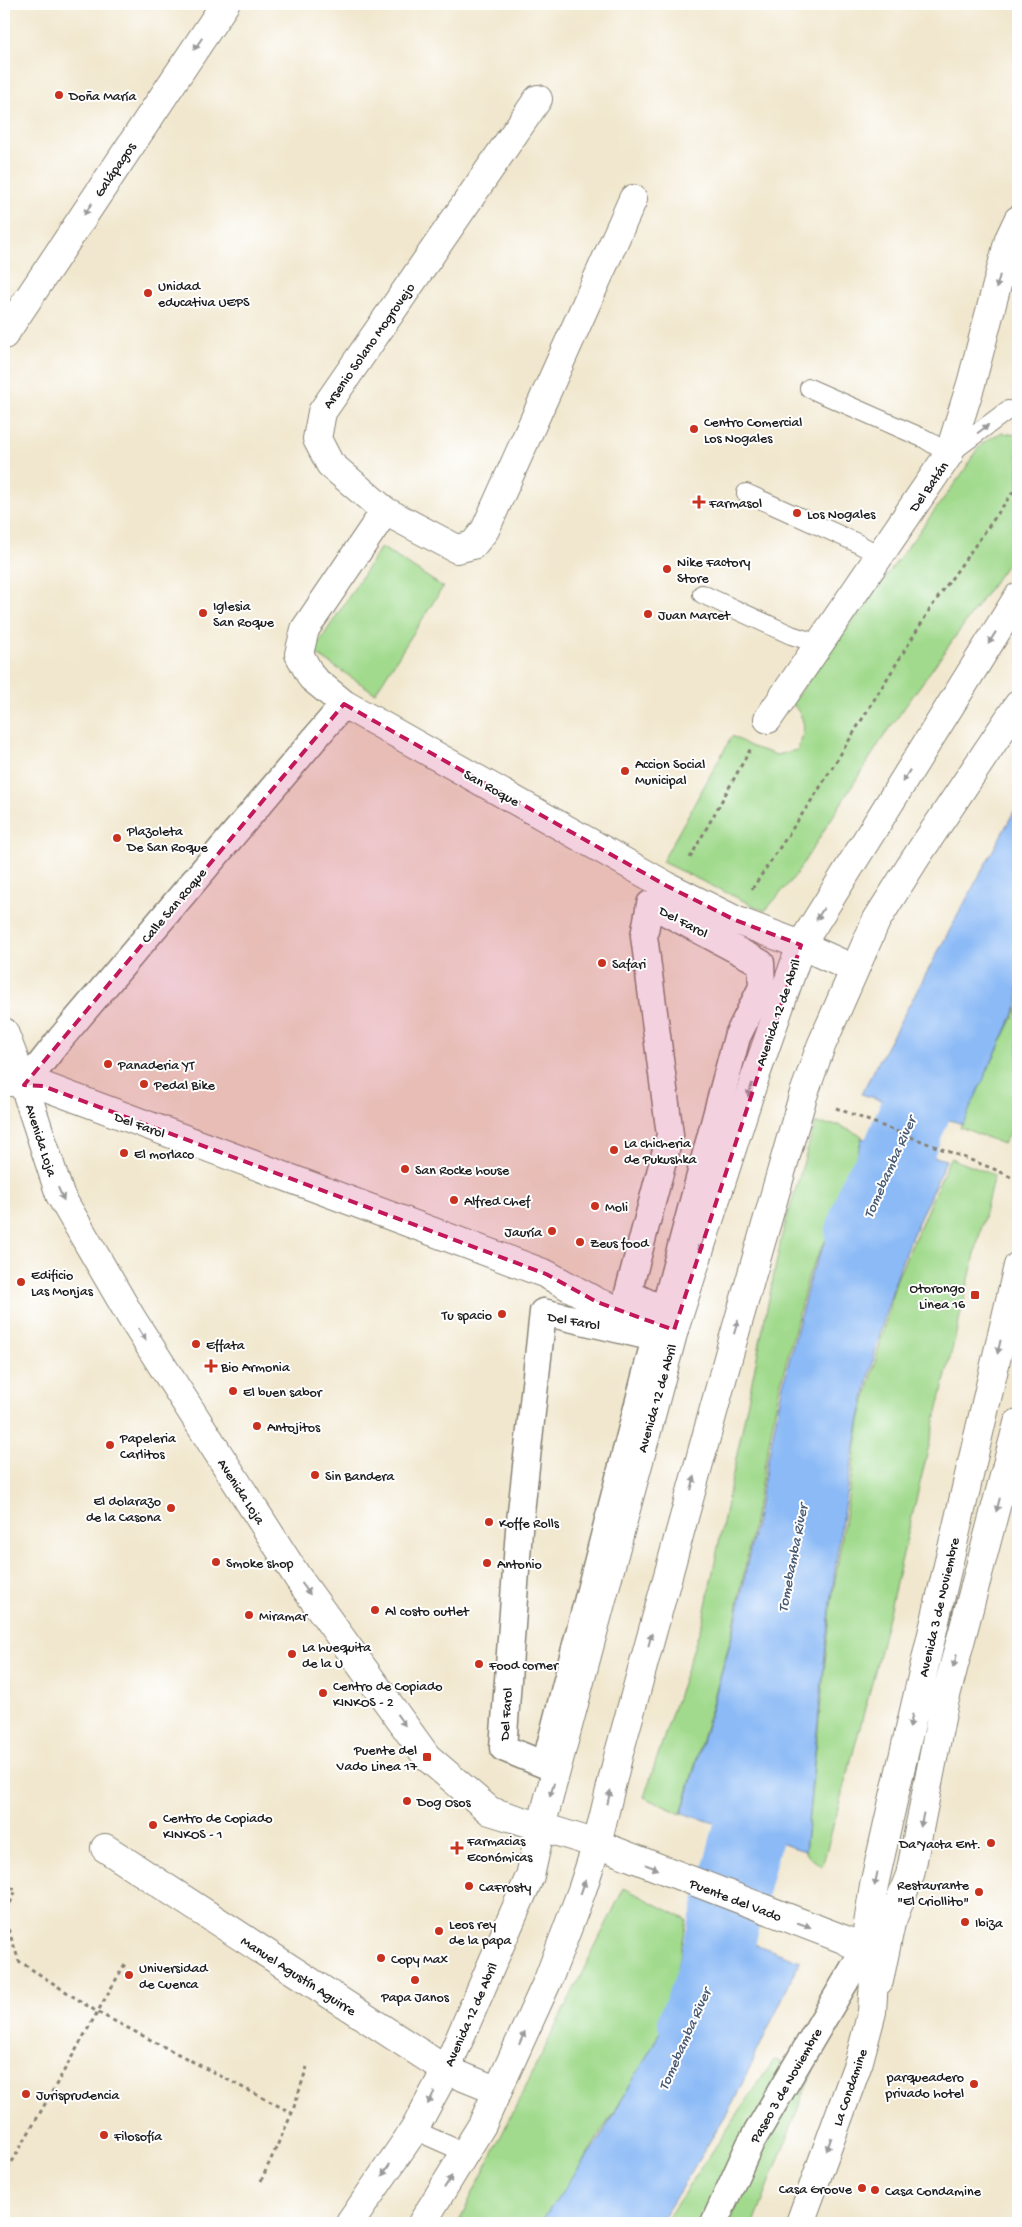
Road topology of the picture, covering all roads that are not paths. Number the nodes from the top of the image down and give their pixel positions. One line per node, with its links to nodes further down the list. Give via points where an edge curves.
1 (224, 4): 5 (street, Galápagos, one-way to 5)
2 (538, 99): 10 (street, Arsenio Solano Mogrovejo, via 322,412 317,439 330,464)
3 (633, 199): 10 (street, Arsenio Solano Mogrovejo, via 486,530 473,545 457,549)
4 (1018, 220): 8 (street, Del Batán, one-way to 8, via 1009,239)
5 (4, 335)
6 (809, 388): 8 (lane, via 925,439)
7 (1018, 412): 8 (lane, one-way to 7, via 1008,410)
8 (949, 454): 11 (street, Del Batán)
9 (746, 493): 11 (lane)
10 (385, 511): 15 (street, San Roque, via 305,629 299,654 312,678)
11 (880, 556): 14 (street, Del Batán)
12 (702, 594): 14 (lane, via 791,635)
13 (1018, 597): 18 (street, Avenida 12 de Abril, one-way to 18)
14 (819, 644): 17 (street, Del Batán)
15 (344, 704): 18 (street, San Roque, via 667,886 735,920); 22 (street, Calle San Roque, via 67,1030)
16 (1018, 706): 20 (street, via 876,921)
17 (768, 719)
18 (801, 945): 20 (street, San Roque); 24 (street, Avenida 12 de Abril, one-way to 24)
19 (761, 963): 19 (street, Del Farol, via 650,904 644,936 670,1135 628,1293 664,1310 737,1037 762,987)
20 (854, 969): 27 (street, one-way to 20, via 619,1754 728,1356 803,1096)
21 (4, 1032): 22 (street, Avenida Loja)
22 (14, 1083): 24 (street, Del Farol, via 43,1086 537,1270); 26 (street, Avenida Loja, one-way to 26, via 60,1195 131,1317 298,1578 427,1757 490,1811)
23 (1018, 1266): 29 (street, Avenida 3 de Noviembre, one-way to 29, via 894,1792)
24 (665, 1334): 24 (street, Del Farol, via 543,1312 519,1530 503,1748 545,1764); 26 (street, Avenida 12 de Abril, one-way to 26)
25 (1018, 1423): 30 (street, Avenida 3 de Noviembre, one-way to 30, via 944,1703 910,1876 891,1923)
26 (541, 1827): 27 (street, Avenida Loja); 31 (street, Avenida 12 de Abril, via 530,1876)
27 (602, 1847): 29 (street, Puente del Vado, one-way to 29, via 843,1939); 32 (street, one-way to 27)
28 (105, 1848): 31 (street, Manuel Agustín Aguirre)
29 (864, 1950): 30 (street, La Condamine, via 876,1963); 37 (street, Paseo 3 de Noviembre, via 750,2144)
30 (872, 2012): 38 (street, La Condamine, one-way to 38, via 859,2061)
31 (446, 2070): 32 (street, Manuel Agustín Aguirre); 33 (street, Avenida 12 de Abril, one-way to 33)
32 (498, 2091): 34 (street)
33 (414, 2130): 34 (lane); 35 (street, Avenida 12 de Abril, one-way to 35)
34 (466, 2153): 36 (street, one-way to 34)
35 (350, 2223)
36 (422, 2223)
37 (714, 2223)
38 (800, 2223)

